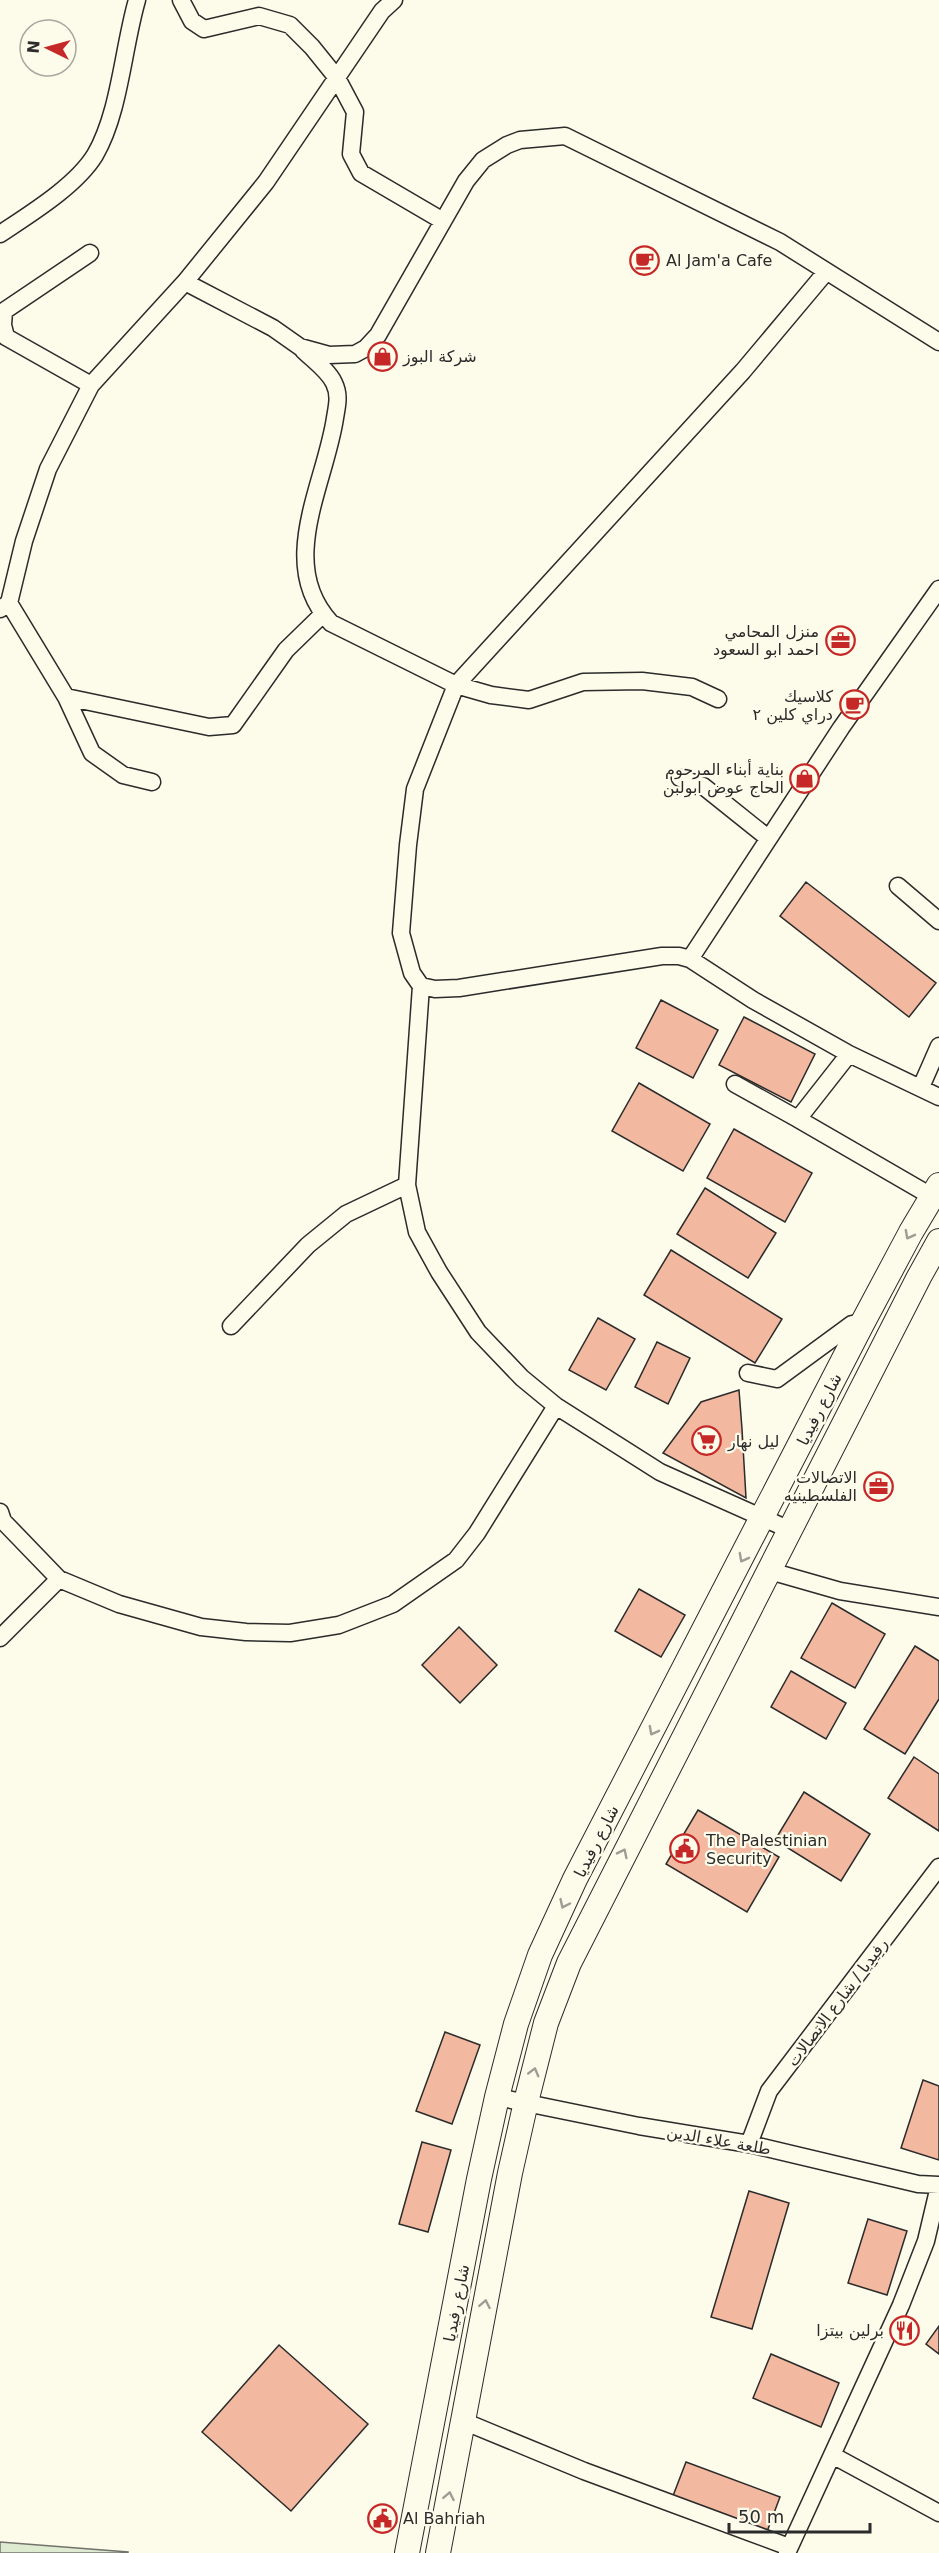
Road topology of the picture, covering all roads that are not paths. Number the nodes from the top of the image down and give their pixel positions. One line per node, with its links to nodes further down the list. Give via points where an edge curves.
1 (137, 0): 6 (street, via 114,107 95,155 73,181)
2 (181, 0): 4 (street, via 192,21 204,29 259,16 290,25)
3 (394, 0): 4 (street, via 382,11)
4 (337, 78): 5 (street, via 355,112 351,154 361,173); 9 (street, via 266,182)
5 (443, 221): 8 (street, via 474,170 494,151 520,140 565,136 780,242); 11 (street, via 372,343 355,354 329,355)
6 (0, 234)
7 (90, 253): 12 (street, via 4,311 3,325 6,337)
8 (826, 272): 10 (street); 16 (street, via 743,370)
9 (185, 282): 11 (street, via 273,328); 12 (street)
10 (939, 342)
11 (300, 347): 15 (street, via 329,375 339,396 332,438 312,505 305,557 308,582)
12 (91, 385): 14 (street, via 48,469)
13 (939, 589): 21 (street)
14 (5, 606): 17 (street)
15 (323, 614): 16 (street, via 339,629); 17 (street, via 286,650 233,725 209,727)
16 (456, 685): 18 (street, via 529,700 583,682 642,681 692,687); 25 (street, via 416,789 408,845 401,933 412,974)
17 (66, 697): 20 (street, via 92,753 123,776)
18 (718, 699)
19 (680, 778): 21 (street, via 703,786)
20 (152, 782)
21 (768, 838): 24 (street)
22 (898, 886): 23 (street)
23 (939, 921)
24 (690, 959): 25 (street, via 662,956 459,988); 27 (street, via 753,1000)
25 (422, 986): 32 (street)
26 (939, 1046): 29 (street)
27 (849, 1053): 29 (street); 31 (street)
28 (735, 1083): 31 (street)
29 (921, 1087): 30 (street)
30 (939, 1098)
31 (798, 1119): 33 (street)
32 (407, 1185): 36 (street, via 346,1214 308,1245); 38 (street, via 417,1232 478,1332 522,1378)
33 (935, 1190): 35 (main road, شارع رفيديا, one-way to 35)
34 (939, 1241): 41 (main road, شارع رفيديا)
35 (863, 1322): 37 (street, via 852,1324 777,1379); 40 (main road, شارع رفيديا)
36 (231, 1326)
37 (748, 1373)
38 (556, 1406): 40 (street, via 660,1472); 43 (street, via 456,1560 393,1604 339,1625 290,1633 201,1627 119,1604)
39 (0, 1512): 43 (street, via 3,1521)
40 (763, 1519): 41 (street); 48 (main road, شارع رفيديا, one-way to 48, via 575,1880 533,1975)
41 (790, 1530): 42 (main road, شارع رفيديا)
42 (770, 1571): 44 (street, via 840,1591); 49 (main road, شارع رفيديا, one-way to 42, via 546,2023 569,1963)
43 (59, 1579): 45 (street)
44 (939, 1606)
45 (0, 1638)
46 (939, 1867): 47 (street, رفيديا / شارع الاتصالات)
47 (932, 1886): 50 (street, رفيديا / شارع الاتصالات, via 769,2091)
48 (497, 2097): 49 (street, طلعة علاء الدين); 56 (main road, شارع رفيديا)
49 (526, 2102): 50 (street, طلعة علاء الدين); 52 (main road, شارع رفيديا, one-way to 49)
50 (749, 2144): 51 (street, طلعة علاء الدين)
51 (939, 2186): 53 (street, طلعة علاء الدين, via 926,2241 901,2305)
52 (463, 2421): 55 (street); 57 (main road, شارع رفيديا, one-way to 52)
53 (832, 2455): 54 (street); 55 (street, طلعة علاء الدين)
54 (939, 2513)
55 (788, 2550)
56 (407, 2553)
57 (438, 2553)

